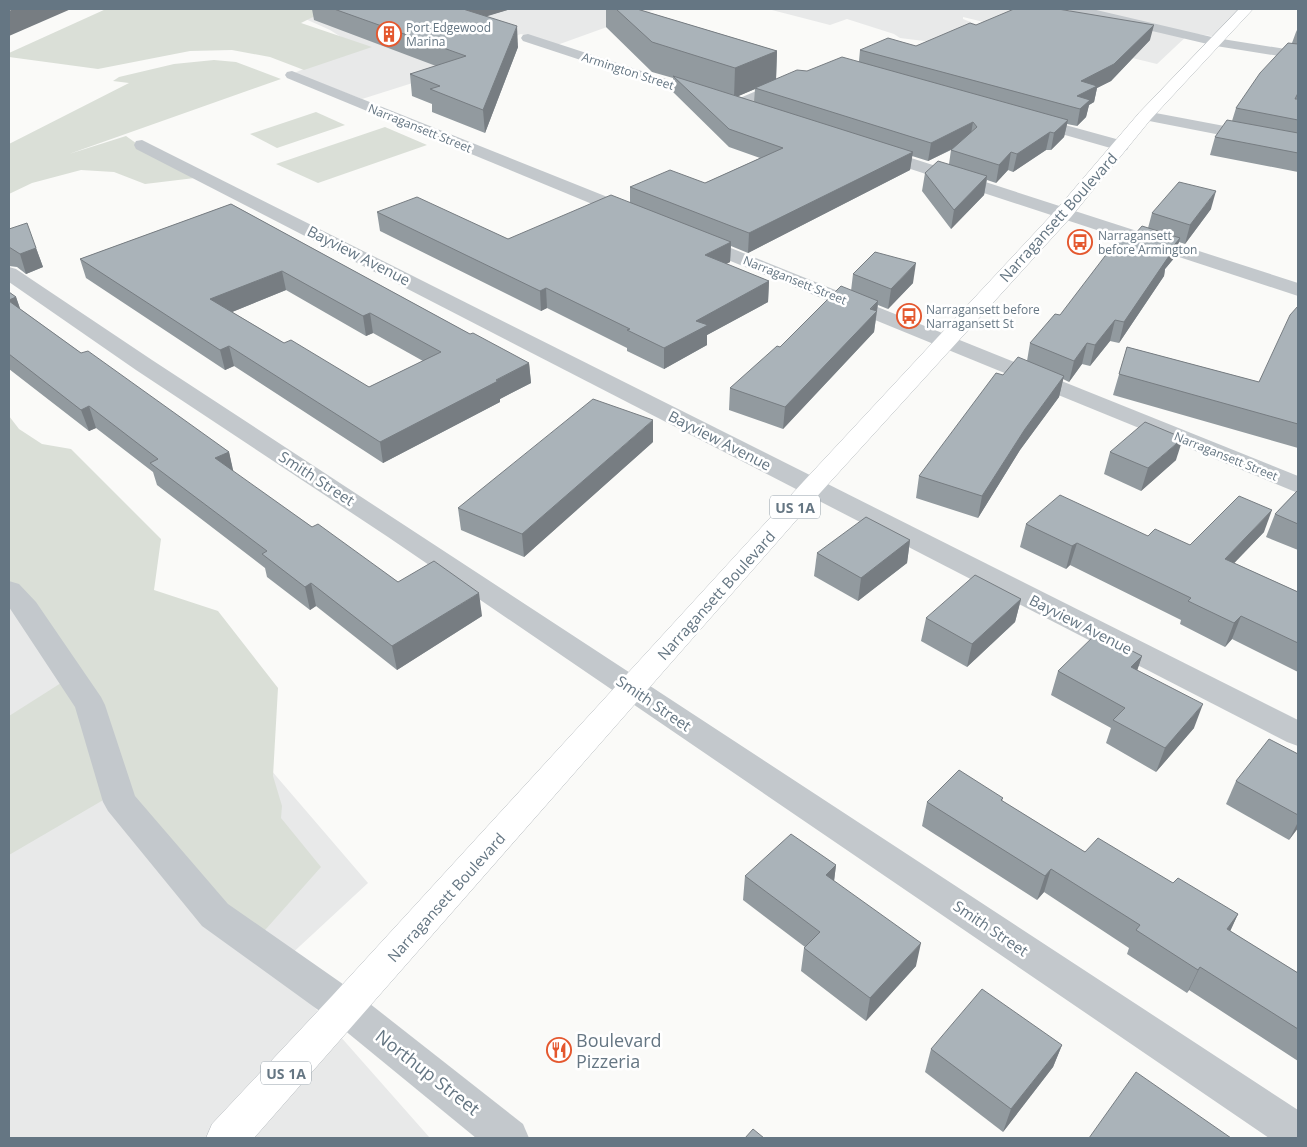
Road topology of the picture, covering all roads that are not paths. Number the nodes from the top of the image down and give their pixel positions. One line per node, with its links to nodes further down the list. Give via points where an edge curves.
1 (1076, 9): 4 (street)
2 (1246, 9): 4 (main road, Narragansett Boulevard / US 1A)
3 (528, 38): 8 (street, Armington Street)
4 (1216, 42): 5 (street); 11 (main road, Narragansett Boulevard / US 1A)
5 (1298, 55)
6 (292, 76): 17 (street, Narragansett Street)
7 (802, 77): 8 (street)
8 (734, 106): 9 (street, Armington Street)
9 (762, 115)
10 (1018, 116): 14 (street)
11 (1145, 116): 13 (street); 14 (main road, Narragansett Boulevard / US 1A)
12 (142, 145): 23 (street, Bayview Avenue)
13 (1298, 145)
14 (1121, 146): 16 (main road, Narragansett Boulevard / US 1A)
15 (866, 148): 16 (street)
16 (1064, 213): 20 (street); 21 (main road, Narragansett Boulevard / US 1A)
17 (651, 222)
18 (678, 233): 21 (street, Narragansett Street)
19 (9, 273): 25 (street, Smith Street)
20 (1298, 290)
21 (945, 342): 22 (street, Narragansett Street); 23 (main road, Narragansett Boulevard / US 1A)
22 (1298, 485)
23 (812, 487): 25 (main road, Narragansett Boulevard / US 1A); 26 (street, Bayview Avenue)
24 (9, 590): 27 (street, Northup Street, via 26,609 90,705 120,802 215,915)
25 (633, 688): 27 (main road, Narragansett Boulevard / US 1A); 28 (street, Smith Street)
26 (1298, 734)
27 (346, 1008): 29 (main road, Narragansett Boulevard / US 1A); 30 (street, Northup Street)
28 (1298, 1134)
29 (227, 1138)
30 (508, 1138)

